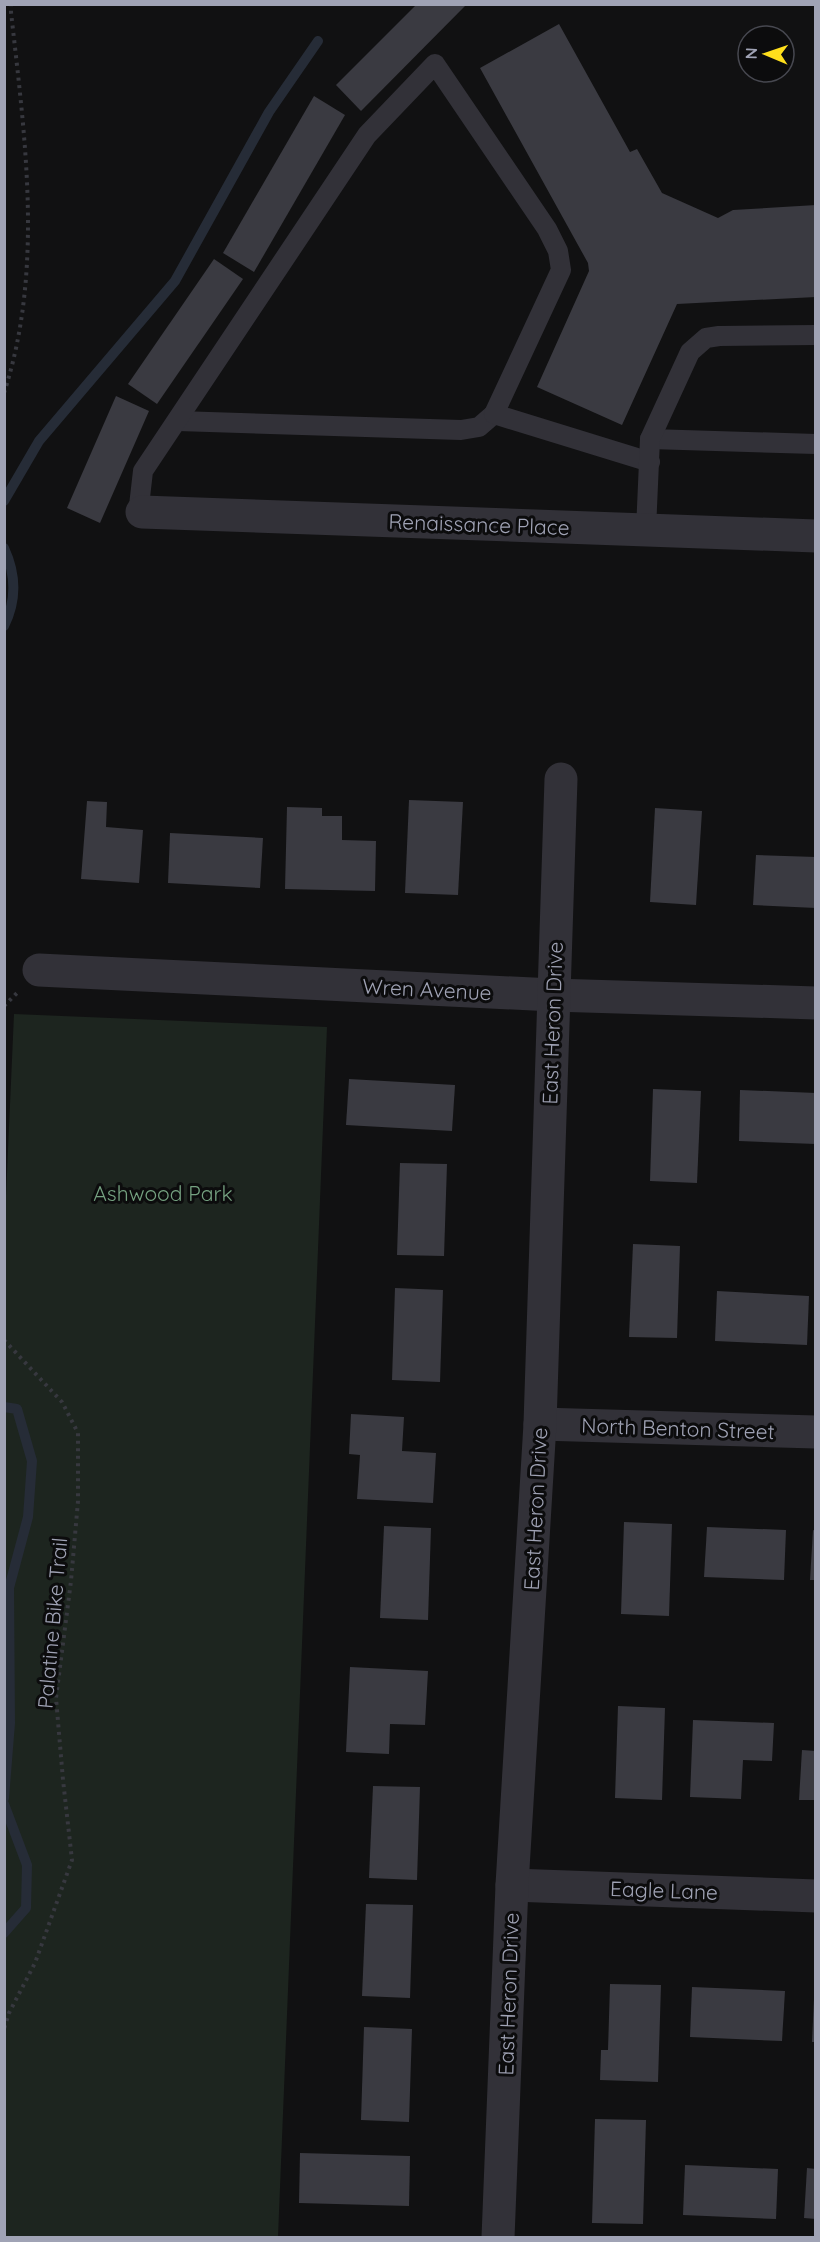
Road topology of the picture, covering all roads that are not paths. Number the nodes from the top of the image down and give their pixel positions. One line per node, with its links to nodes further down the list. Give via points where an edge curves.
1 (816, 335): 4 (lane, via 706,338 690,352)
2 (494, 414): 3 (lane, via 479,427 460,430); 3 (lane, via 561,270 558,250 435,64 367,135); 6 (lane)
3 (178, 421): 7 (lane, via 143,471 139,506)
4 (654, 430): 5 (lane); 6 (lane)
5 (816, 444)
6 (650, 462): 8 (lane)
7 (142, 512): 8 (street, Renaissance Place)
8 (646, 530): 9 (street, Renaissance Place)
9 (816, 536)
10 (561, 779): 12 (street, East Heron Drive)
11 (39, 970): 12 (street, Wren Avenue)
12 (553, 995): 13 (street, Wren Avenue); 14 (street, East Heron Drive)
13 (816, 1003)
14 (540, 1424): 15 (street, North Benton Street); 16 (street, East Heron Drive)
15 (816, 1432)
16 (512, 1885): 17 (street, Eagle Lane); 18 (street, East Heron Drive)
17 (816, 1896)
18 (498, 2238)

